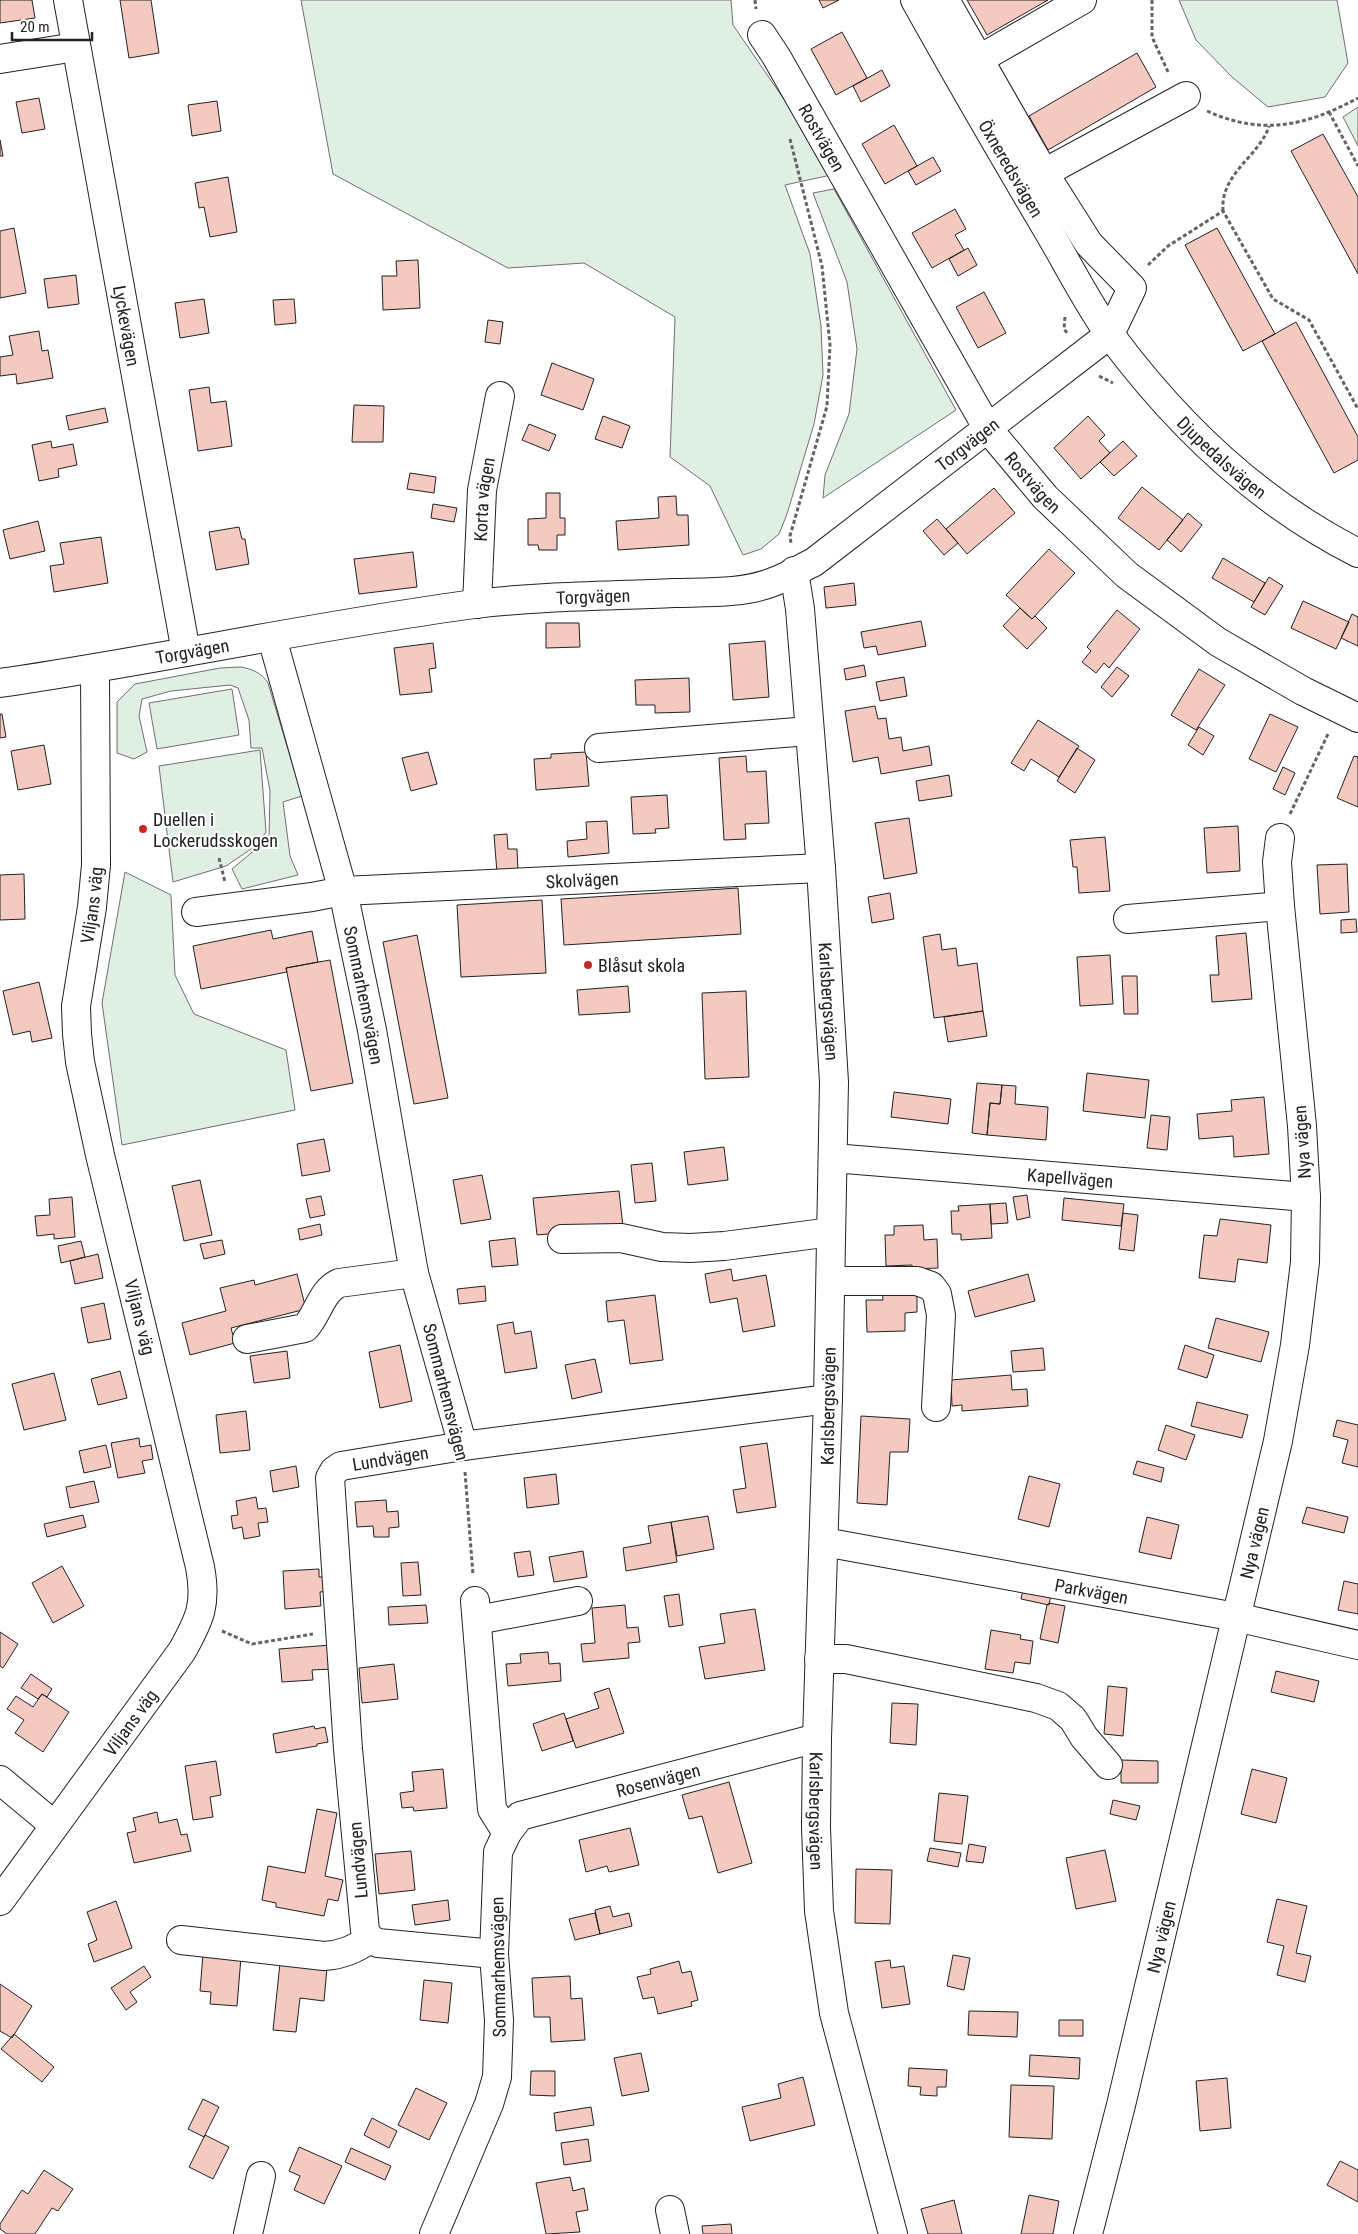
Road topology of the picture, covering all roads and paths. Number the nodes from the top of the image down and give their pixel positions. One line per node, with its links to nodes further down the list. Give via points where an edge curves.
1 (68, 0): 8 (street, Lyckevägen)
2 (754, 0): 7 (path)
3 (915, 0): 20 (street, Öxneredsvägen, via 1000,151)
4 (945, 0): 10 (street)
5 (1082, 0): 10 (street)
6 (1152, 0): 11 (path, via 1152,37 1164,67)
7 (762, 35): 23 (street, Rostvägen)
8 (76, 47): 9 (street); 28 (street, Lyckevägen)
9 (0, 59)
10 (978, 60): 17 (street)
11 (1186, 96): 14 (path, via 1204,110 1224,119 1246,125); 17 (street)
12 (1358, 98): 13 (path)
13 (1329, 112): 14 (path, via 1296,124); 16 (path)
14 (1269, 126): 18 (path, via 1266,136 1230,182 1222,203)
15 (789, 138): 25 (path, via 822,266 830,345 827,406 790,536)
16 (1358, 166)
17 (1044, 173): 19 (street, via 1089,244)
18 (1223, 212): 19 (path, via 1168,246 1145,268); 22 (path, via 1274,299 1309,320)
19 (1132, 288): 20 (street)
20 (1110, 334): 23 (street, Torgvägen); 24 (street, Djupedalsvägen, via 1176,417 1213,452 1292,514)
21 (500, 396): 26 (street, Korta vägen, via 482,490)
22 (1358, 409)
23 (988, 429): 25 (street, Torgvägen, via 814,562); 31 (street, Rostvägen, via 1045,497 1127,575 1218,642)
24 (1358, 553)
25 (794, 571): 26 (street, Torgvägen, via 772,583 749,588); 32 (street, Karlsbergsvägen)
26 (477, 604): 27 (street, Torgvägen)
27 (272, 638): 28 (street, Torgvägen); 36 (street, Sommarhemsvägen)
28 (186, 652): 29 (street, Torgvägen)
29 (95, 669): 30 (street, Torgvägen); 54 (street, Viljans väg, via 96,865 76,1006 80,1062 200,1567 204,1588)
30 (0, 683)
31 (1348, 714): 34 (path)
32 (810, 732): 33 (street); 35 (street, Karlsbergsvägen)
33 (599, 748)
34 (1280, 838): 37 (street, Nya vägen, via 1277,862)
35 (821, 868): 36 (street, Skolvägen); 40 (street, Karlsbergsvägen, via 833,1072)
36 (343, 890): 38 (street, Skolvägen); 44 (street, Sommarhemsvägen, via 372,1030)
37 (1280, 906): 39 (street); 41 (street, Nya vägen)
38 (196, 912)
39 (1128, 919)
40 (833, 1158): 41 (street, Kapellvägen); 42 (street, Karlsbergsvägen)
41 (1306, 1197): 53 (street, Nya vägen, via 1305,1262 1295,1345 1278,1441)
42 (831, 1232): 43 (street, via 690,1248 662,1247 621,1238); 45 (street, Karlsbergsvägen)
43 (562, 1239)
44 (414, 1272): 46 (street, via 339,1283 326,1294 304,1328); 49 (street, Sommarhemsvägen)
45 (831, 1281): 47 (street, Karlsbergsvägen); 48 (street, via 917,1280 931,1286 937,1294 941,1315)
46 (248, 1339)
47 (828, 1399): 49 (street, Lundvägen); 50 (street, Karlsbergsvägen)
48 (936, 1406)
49 (463, 1446): 52 (path, Sommarhemsvägen); 55 (street, Lundvägen, via 341,1466 334,1471 330,1478)
50 (824, 1542): 53 (street, Parkvägen); 57 (street, Karlsbergsvägen)
51 (578, 1601): 52 (street)
52 (476, 1611): 62 (street, via 492,1809)
53 (1236, 1618): 56 (street, Parkvägen); 71 (street, Nya vägen)
54 (199, 1620): 55 (path, via 252,1644); 61 (street, Viljans väg, via 182,1651)
55 (342, 1629): 64 (street, Lundvägen, via 358,1862 365,1931)
56 (1358, 1645)
57 (819, 1659): 58 (street, Karlsbergsvägen); 59 (street, via 846,1659 1036,1698 1058,1706 1073,1719)
58 (816, 1738): 62 (street, Rosenvägen, via 520,1816); 70 (street, Karlsbergsvägen, via 819,1912 834,2013)
59 (1108, 1765)
60 (0, 1780): 61 (street)
61 (54, 1825): 63 (street, Viljans väg)
62 (507, 1833): 66 (street, Sommarhemsvägen, via 498,1852)
63 (0, 1901)
64 (370, 1939): 65 (street, via 354,1950 324,1956); 66 (street, via 378,1943)
65 (180, 1940)
66 (494, 1954): 69 (street, Sommarhemsvägen, via 499,2020 497,2077 489,2104)
67 (261, 2176): 68 (street)
68 (248, 2234)
69 (434, 2234)
70 (893, 2234)
71 (1088, 2234)

